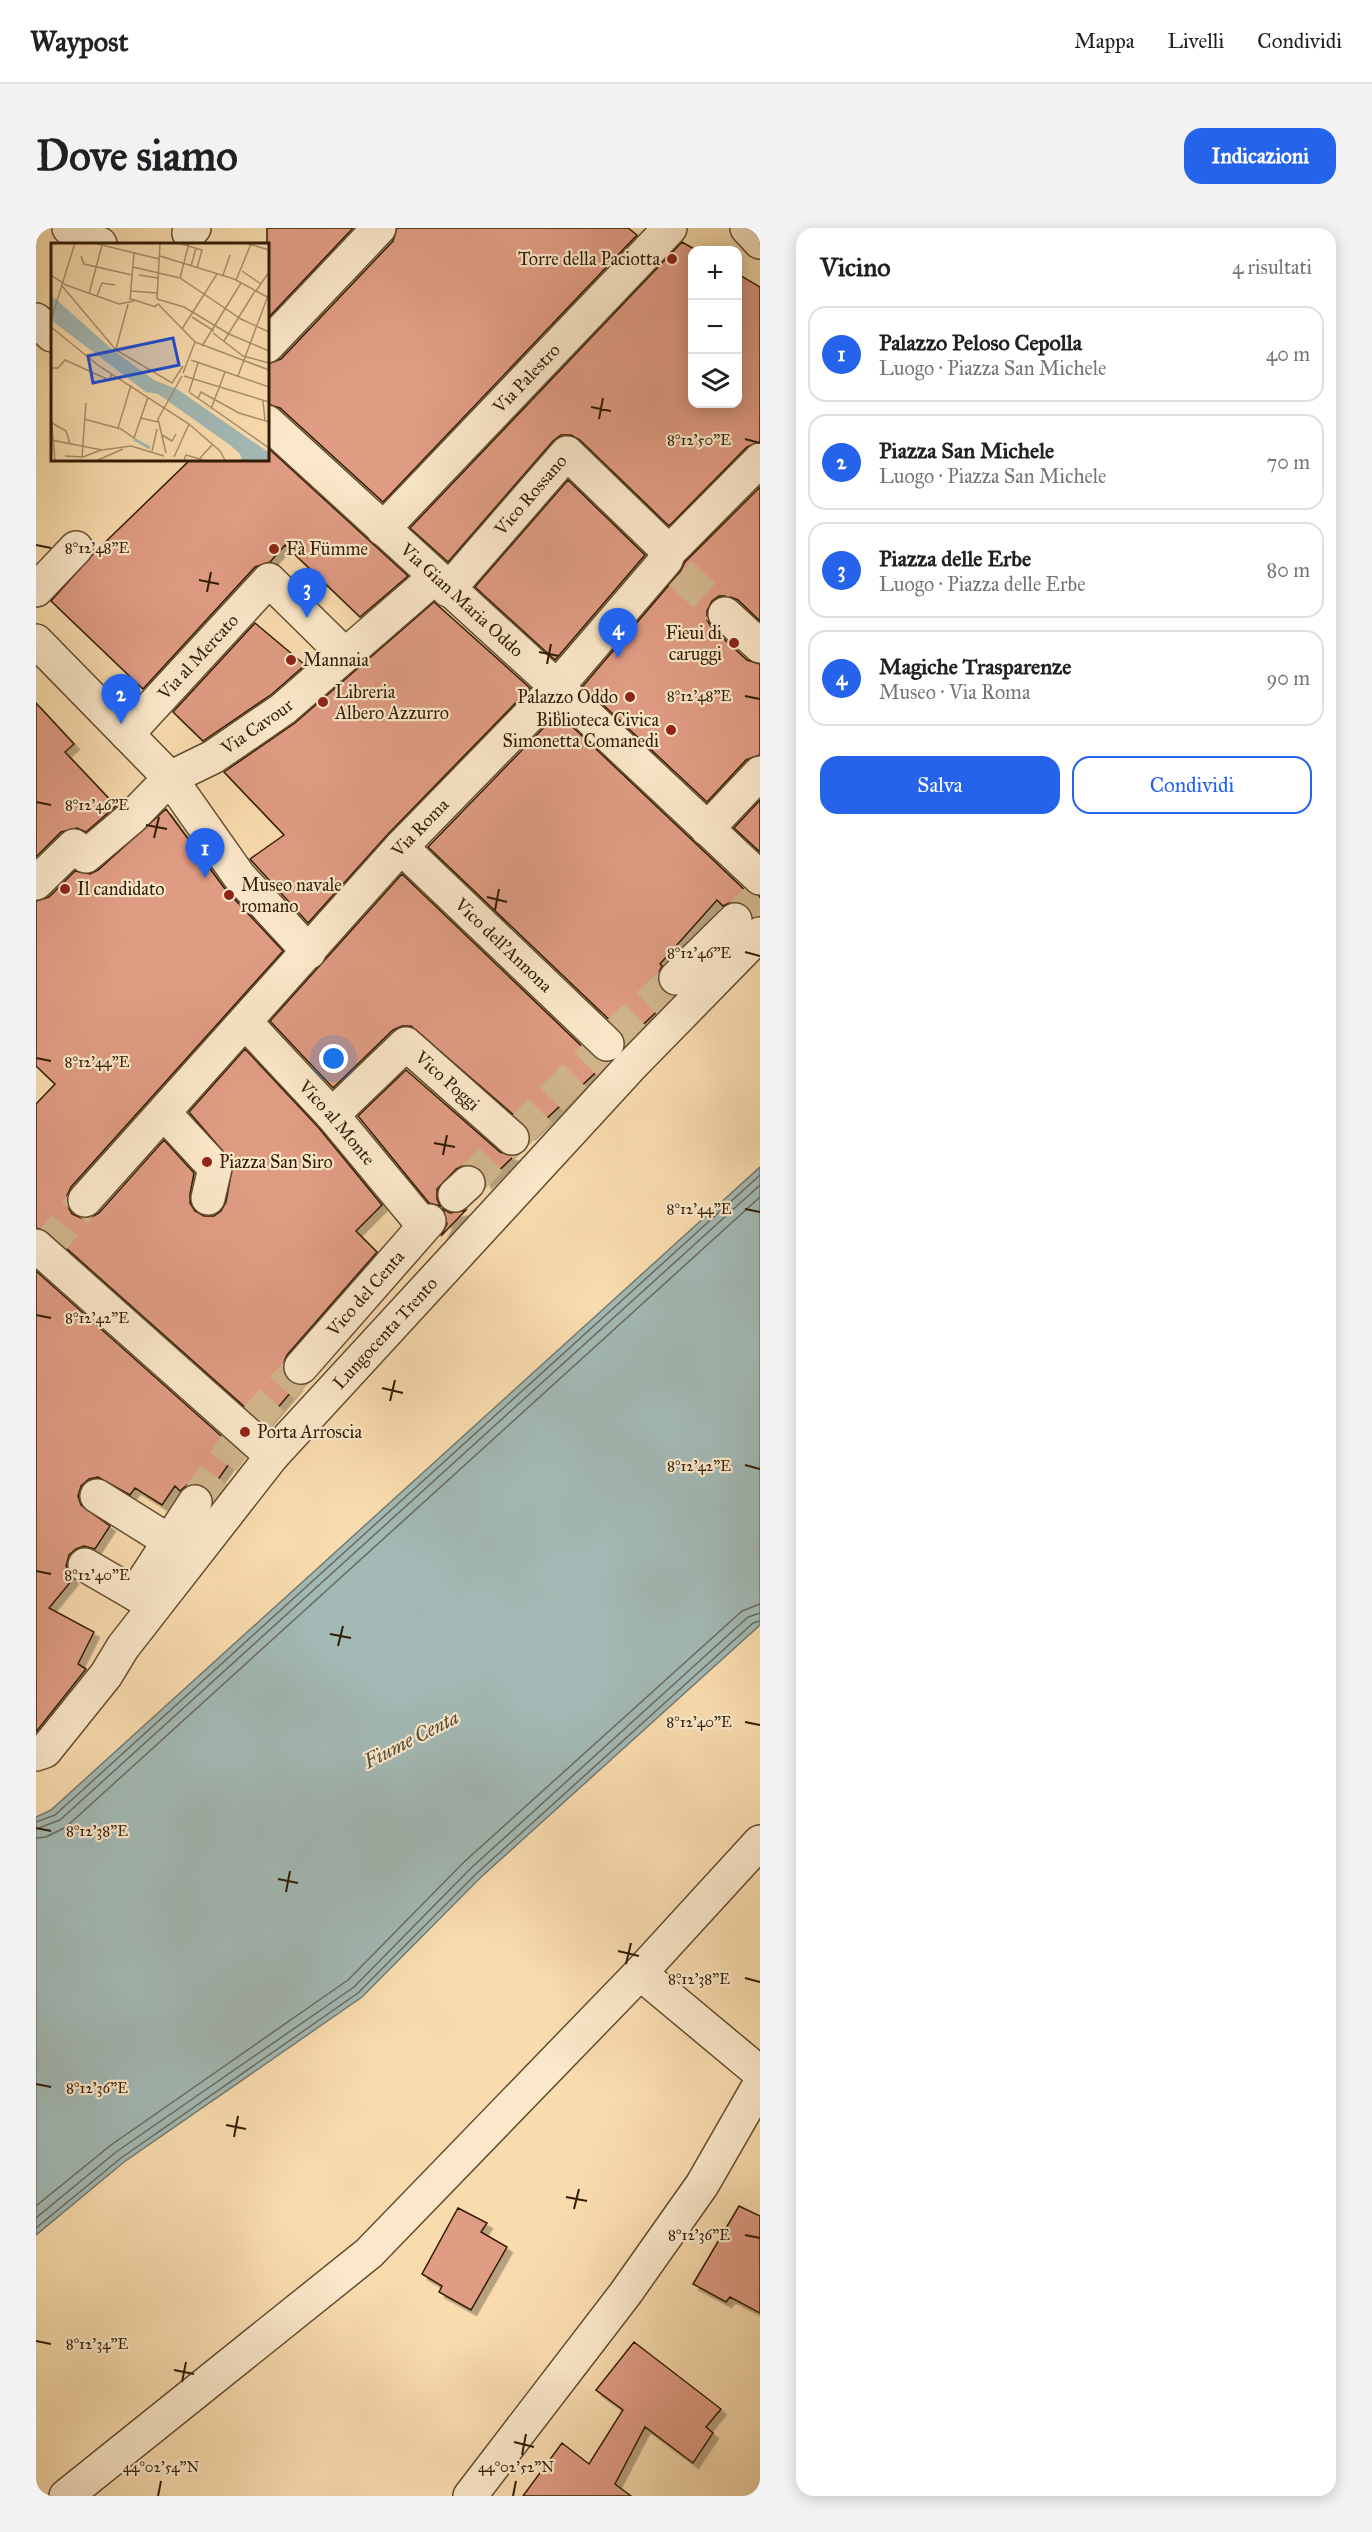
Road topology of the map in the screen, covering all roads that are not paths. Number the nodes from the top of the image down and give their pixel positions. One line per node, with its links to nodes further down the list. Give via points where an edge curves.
1 (69, 228): 6 (street)
2 (379, 228): 9 (street)
3 (670, 228): 12 (street, Via Palestro)
4 (747, 228): 5 (street)
5 (760, 242)
6 (98, 243)
7 (36, 320): 8 (street)
8 (51, 334)
9 (268, 345)
10 (268, 423): 12 (street, Via Gian Maria Oddo)
11 (760, 460): 14 (street, Via Roma)
12 (383, 529): 15 (street, Via Gian Maria Oddo)
13 (76, 548): 16 (street)
14 (672, 562): 15 (street, Vico Rossano, via 567,453); 21 (street, Via Roma)
15 (441, 584): 20 (street, Via Cavour); 21 (street, Via Gian Maria Oddo)
16 (36, 590)
17 (725, 614): 19 (street)
18 (36, 641): 22 (street)
19 (760, 646)
20 (344, 654): 22 (street, Via al Mercato, via 257,587); 24 (street, Via Cavour, via 283,709 213,757)
21 (557, 687): 25 (street, Via Gian Maria Oddo); 26 (street, Via Roma)
22 (127, 734): 24 (street)
23 (760, 773): 25 (street)
24 (170, 778): 28 (street, Via Cavour, via 86,856 73,841); 30 (street, via 239,876)
25 (707, 829): 27 (street, Via Gian Maria Oddo)
26 (401, 847): 30 (street, Via Roma); 33 (street, Vico dell'Annona)
27 (760, 878)
28 (36, 883)
29 (747, 927): 31 (street); 42 (street, Lungocenta Trento, via 630,1067)
30 (309, 952): 32 (street, Via Roma)
31 (676, 978)
32 (246, 1023): 34 (street, Via Roma); 35 (street, Vico al Monte)
33 (606, 1044)
34 (164, 1113): 37 (street, via 215,1168); 38 (street, Via Roma)
35 (332, 1115): 36 (street, Vico Poggi, via 406,1044); 39 (street, Vico al Monte)
36 (512, 1138)
37 (208, 1198)
38 (85, 1200)
39 (427, 1224): 41 (street, Vico del Centa)
40 (36, 1246): 42 (street)
41 (301, 1367)
42 (272, 1456): 47 (street, Lungocenta Trento, via 123,1647 106,1675 45,1751)
43 (97, 1496): 45 (street)
44 (195, 1502): 45 (street)
45 (169, 1541): 46 (street, via 138,1596)
46 (85, 1564)
47 (36, 1754)
48 (760, 1842): 49 (street)
49 (640, 1973): 50 (street); 52 (street, via 369,2253)
50 (760, 2073)
51 (760, 2084): 53 (street, via 702,2185 625,2294)
52 (66, 2496)
53 (470, 2496)

